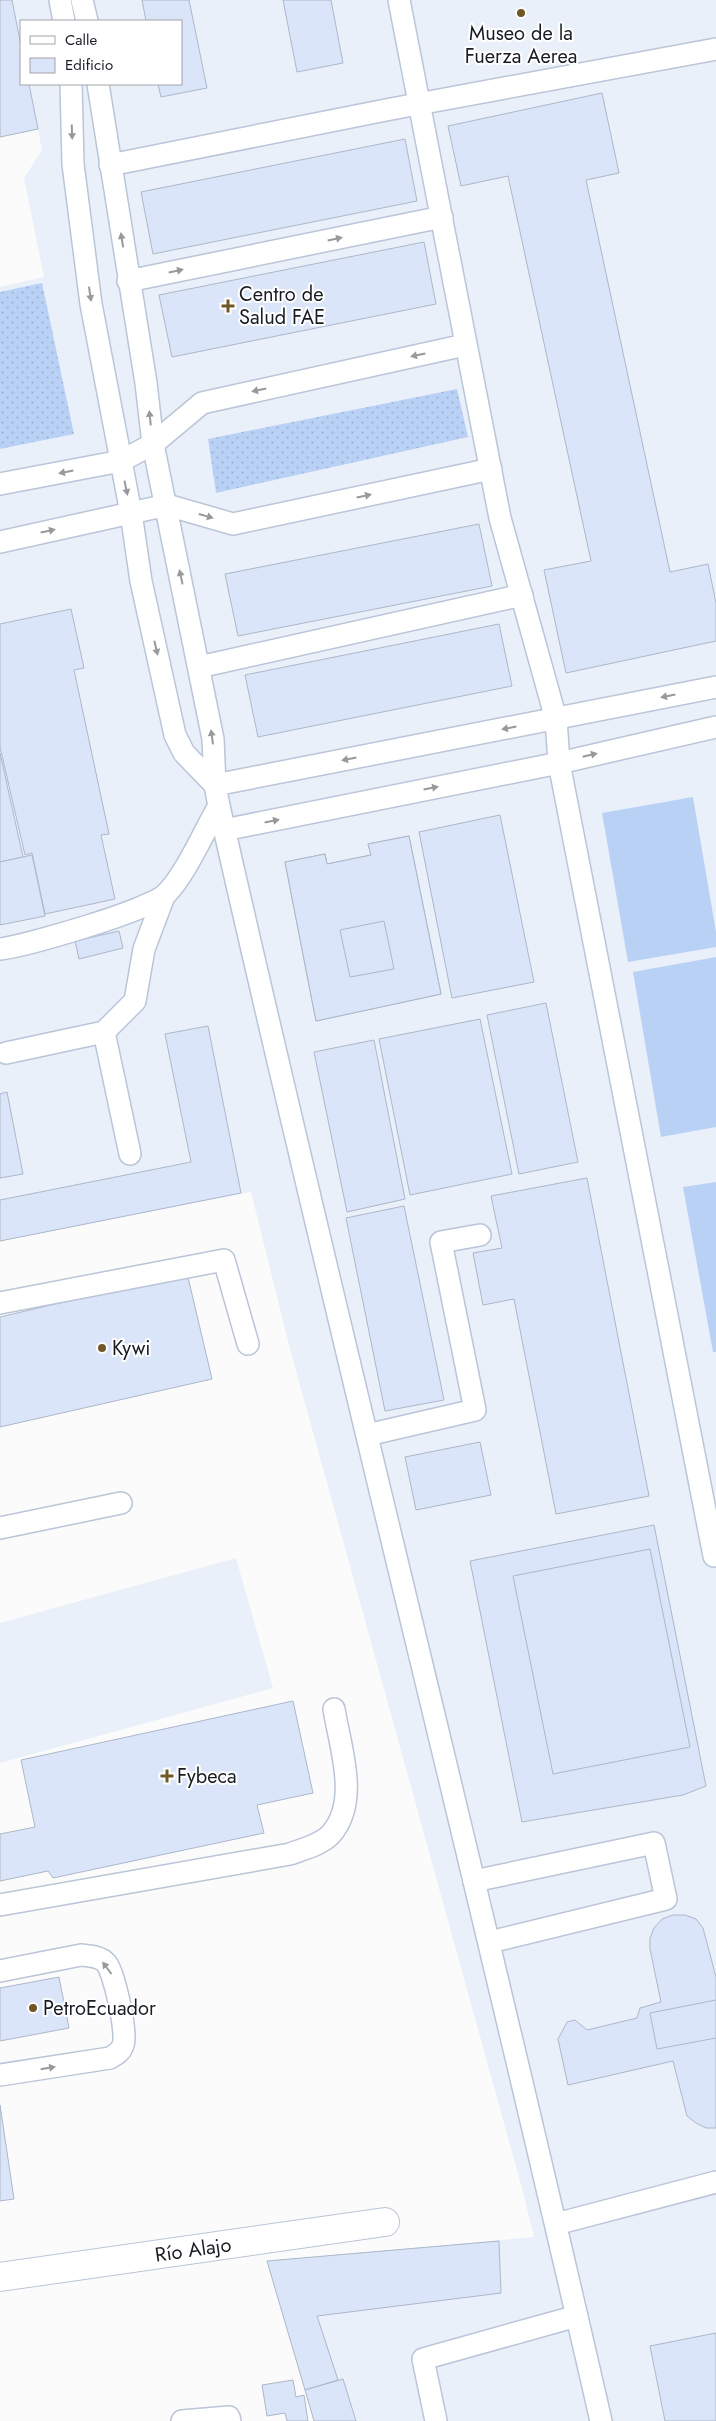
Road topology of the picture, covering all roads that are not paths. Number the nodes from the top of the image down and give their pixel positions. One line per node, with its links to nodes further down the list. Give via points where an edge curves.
1 (60, 0): 4 (lane)
2 (82, 0): 5 (lane)
3 (400, 0): 9 (lane)
4 (64, 20)
5 (86, 20)
6 (716, 49): 9 (lane)
7 (71, 85): 15 (lane, one-way to 15, via 77,201 100,356)
8 (98, 85): 10 (lane)
9 (420, 104): 10 (lane); 11 (lane)
10 (110, 165): 12 (lane, one-way to 10)
11 (442, 217): 12 (lane, one-way to 11); 13 (lane)
12 (128, 281): 14 (lane, one-way to 12)
13 (465, 345): 14 (lane, one-way to 14, via 202,403); 16 (lane)
14 (153, 444): 15 (lane); 18 (lane)
15 (120, 461): 17 (lane, one-way to 17); 19 (lane, one-way to 19)
16 (491, 469): 18 (lane, one-way to 16, via 233,524); 21 (lane, via 500,518)
17 (0, 484)
18 (167, 505): 19 (lane); 22 (lane, one-way to 18)
19 (131, 513): 20 (lane, one-way to 19); 27 (lane, one-way to 27, via 140,581 175,735 184,753)
20 (0, 542)
21 (522, 595): 22 (lane); 24 (lane)
22 (199, 667): 27 (lane, one-way to 22, via 213,739)
23 (716, 686): 24 (lane, one-way to 24)
24 (556, 719): 26 (lane); 27 (lane, one-way to 27)
25 (716, 727): 26 (lane, one-way to 25)
26 (559, 762): 28 (lane, one-way to 26); 40 (lane)
27 (217, 796): 28 (lane); 29 (lane, via 176,882)
28 (224, 830): 37 (lane)
29 (164, 896): 30 (lane, via 133,910 38,941); 31 (lane, via 144,949 135,1002)
30 (0, 949)
31 (104, 1032): 32 (lane); 33 (lane)
32 (6, 1053)
33 (130, 1154)
34 (480, 1235): 37 (lane, via 441,1242 475,1410)
35 (0, 1303): 36 (lane, via 224,1260)
36 (248, 1344)
37 (366, 1435): 42 (lane, via 433,1701)
38 (121, 1504): 39 (lane)
39 (0, 1528)
40 (716, 1555)
41 (334, 1709): 43 (lane, via 346,1782 345,1800 331,1834 311,1847 290,1854)
42 (474, 1881): 44 (lane); 44 (lane, via 654,1843 666,1900)
43 (0, 1905)
44 (490, 1942): 49 (lane)
45 (0, 1971): 46 (lane, one-way to 45, via 110,2058 124,2044 113,1975 106,1963 93,1956 80,1955)
46 (0, 2075)
47 (716, 2182): 49 (lane)
48 (385, 2222): 50 (street, Río Alajo)
49 (556, 2224): 51 (lane)
50 (0, 2277)
51 (577, 2316): 54 (lane, via 423,2359); 55 (lane)
52 (182, 2421): 53 (lane, via 229,2417)
53 (230, 2421)
54 (436, 2421)
55 (601, 2421)

